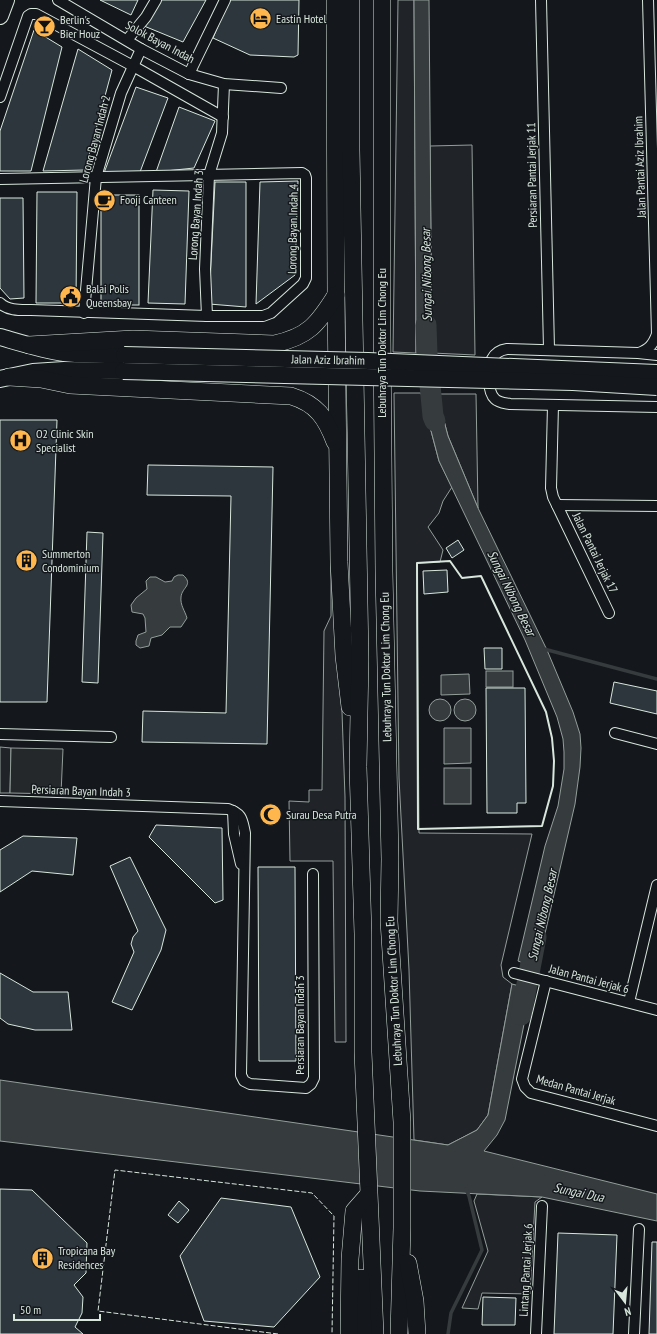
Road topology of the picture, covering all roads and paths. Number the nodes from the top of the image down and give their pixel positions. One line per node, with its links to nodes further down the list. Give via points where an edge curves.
1 (6, 0): 10 (main road)
2 (58, 0): 11 (street, Solok Bayan Indah)
3 (156, 0): 11 (street)
4 (225, 0): 14 (street)
5 (335, 0): 23 (highway)
6 (351, 0): 47 (highway, via 351,158 360,659)
7 (382, 0): 58 (highway, Lebuhraya Tun Doktor Lim Chong Eu, via 382,351 389,921 402,1122)
8 (542, 0): 30 (street, Persiaran Pantai Jerjak 11)
9 (648, 0): 22 (street, Jalan Pantai Aziz Ibrahim)
10 (0, 16)
11 (127, 40): 12 (street, Solok Bayan Indah)
12 (141, 49): 13 (street, Lorong Bayan Indah 2); 14 (street, Solok Bayan Indah)
13 (133, 66): 17 (street, via 36,14 31,14 28,16); 18 (street); 20 (street, Lorong Bayan Indah 2, via 121,93)
14 (189, 74): 15 (street, Solok Bayan Indah)
15 (224, 84): 16 (street, Solok Bayan Indah); 18 (street)
16 (281, 88)
17 (0, 97)
18 (223, 117): 19 (street, Lorong Bayan Indah 3, via 222,133)
19 (209, 175): 20 (street, Lorong Bayan Indah 4); 26 (street, Lorong Bayan Indah 3, via 205,268); 26 (street, Lorong Bayan Indah 4, via 305,175 306,278 304,284 271,313 264,316)
20 (96, 177): 21 (street, Lorong Bayan Indah 4); 25 (street, Lorong Bayan Indah 2)
21 (0, 179)
22 (656, 234): 27 (street, Jalan Pantai Aziz Ibrahim)
23 (336, 295): 29 (highway, via 316,324 305,333 290,341 274,344 133,339); 39 (highway)
24 (0, 303): 25 (street, Lorong Bayan Indah 4, via 10,309)
25 (84, 312): 26 (street, Lorong Bayan Indah 4)
26 (207, 316)
27 (657, 334): 31 (street, Jalan Pantai Aziz Ibrahim, via 652,346)
28 (0, 337): 29 (main road, Jalan Aziz Ibrahim)
29 (29, 345): 33 (main road, Jalan Aziz Ibrahim, via 92,355)
30 (549, 350): 31 (street); 37 (street, via 499,350 492,359 489,385 494,399 499,402)
31 (638, 353): 32 (street)
32 (657, 355)
33 (123, 363): 34 (main road, Jalan Aziz Ibrahim, bridge, via 368,361); 35 (main road, Jalan Aziz Ibrahim, via 33,372); 36 (main road, Jalan Aziz Ibrahim, bridge)
34 (657, 373)
35 (5, 378): 39 (highway, via 42,379 70,385 291,396 304,401 318,412 331,432)
36 (657, 387)
37 (554, 405): 38 (street); 40 (street, Jalan Pantai Jerjak 17, via 552,488)
38 (657, 407)
39 (338, 450): 47 (highway, via 339,562 344,656)
40 (557, 504): 41 (street, Jalan Pantai Jerjak 17); 42 (street, Jalan Pantai Jerjak 17)
41 (657, 506)
42 (609, 613)
43 (0, 734): 45 (street)
44 (615, 734): 46 (street)
45 (112, 737)
46 (657, 744)
47 (358, 767): 56 (highway, via 363,934 363,1052)
48 (0, 801): 49 (street, Persiaran Bayan Indah 3, via 228,809 242,817 245,833 241,1075 244,1082 250,1084 306,1088 314,1078)
49 (313, 874)
50 (657, 884): 53 (street)
51 (514, 973): 52 (street, Jalan Pantai Jerjak 6)
52 (542, 980): 53 (street, Jalan Pantai Jerjak 6); 55 (street, Medan Pantai Jerjak, via 522,1079 525,1087 531,1093)
53 (629, 1002): 54 (street, Jalan Pantai Jerjak 6)
54 (657, 1010)
55 (657, 1126)
56 (369, 1197): 60 (highway, via 354,1211 350,1258); 61 (highway, via 362,1221 360,1265); 62 (highway)
57 (542, 1206): 65 (street, Lintang Pantai Jerjak 6)
58 (402, 1228): 63 (highway, Lebuhraya Tun Doktor Lim Chong Eu); 64 (highway, via 415,1301)
59 (639, 1229): 66 (street)
60 (349, 1334)
61 (363, 1334)
62 (375, 1334)
63 (399, 1334)
64 (417, 1334)
65 (536, 1334)
66 (634, 1334)

